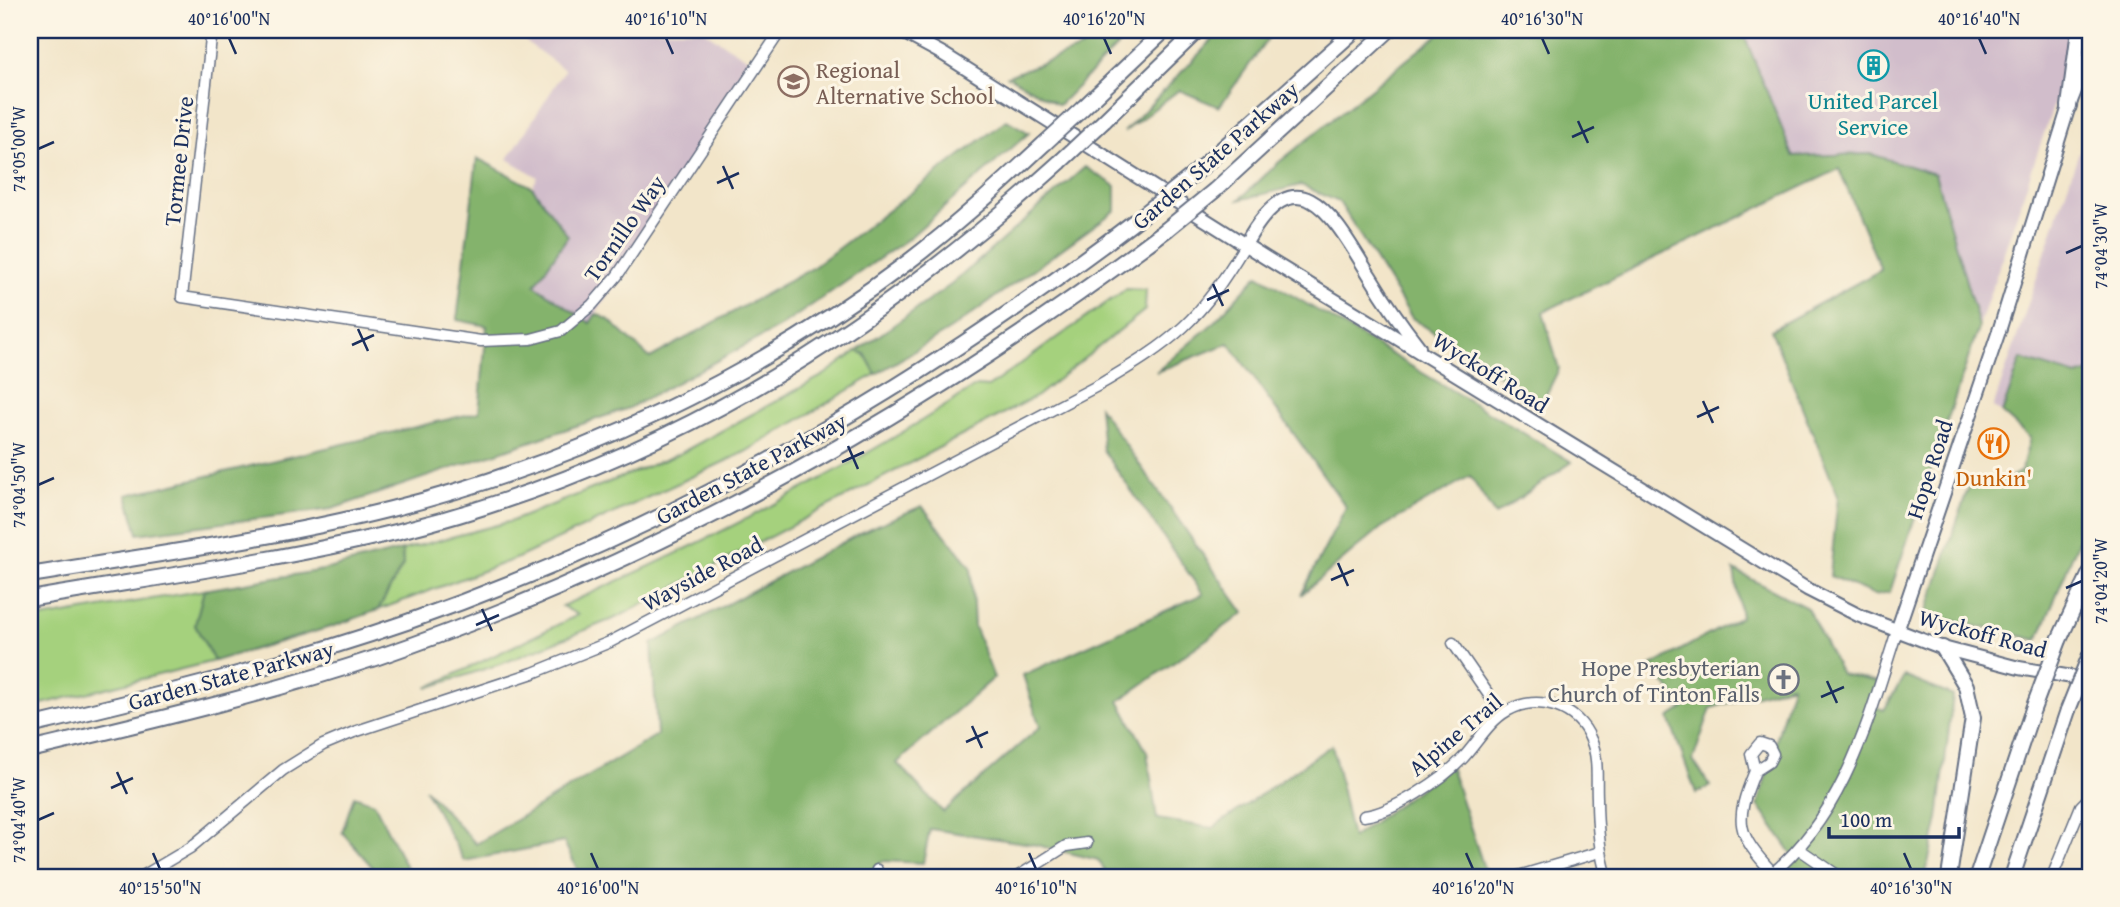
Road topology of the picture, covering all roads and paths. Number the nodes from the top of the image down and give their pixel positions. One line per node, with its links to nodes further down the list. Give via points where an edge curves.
1 (212, 30): 12 (street, Tormee Drive)
2 (781, 30): 12 (street, Tornillo Way, via 617,276 593,305 561,331 531,339 481,341)
3 (899, 30): 11 (main road, Wyckoff Road)
4 (1165, 30): 15 (highway, bridge, via 948,230 824,321 714,386 608,436 499,478 392,509)
5 (1198, 30): 16 (highway, bridge, via 967,245 835,342 737,400 611,460 473,511 269,558)
6 (1354, 30): 23 (highway, Garden State Parkway, bridge, via 1193,175 1031,299 892,391 776,458 627,533 380,631 209,682)
7 (1389, 30): 24 (highway, Garden State Parkway, bridge, via 1166,230 923,400 777,484 632,556 485,618 377,657 218,705)
8 (2079, 30): 10 (highway)
9 (2090, 53): 10 (main road, Hope Road)
10 (2068, 106): 17 (main road, Hope Road, via 2000,328)
11 (1245, 245): 13 (main road, Wyckoff Road); 13 (main road, via 1275,204 1300,198 1320,204 1333,216 1387,304); 32 (street, Wayside Road, via 1213,297 1182,331 1099,385 610,642 323,745 283,770 190,848)
12 (182, 296)
13 (1425, 355): 17 (main road, Wyckoff Road, via 1786,577)
14 (2090, 573): 38 (highway, bridge, via 2033,709)
15 (30, 575)
16 (30, 599)
17 (1897, 631): 19 (main road, Wyckoff Road); 29 (street, Hope Road, via 1851,769)
18 (1453, 643): 22 (street)
19 (1943, 648): 21 (main road, Wyckoff Road); 37 (highway, via 1966,686 1973,718)
20 (2090, 655): 39 (highway, bridge)
21 (2090, 680)
22 (1502, 714): 27 (street, Alpine Trail, via 1451,769 1387,811); 30 (street, Alpine Trail, via 1526,704 1545,703 1568,712 1587,731 1596,763)
23 (30, 726)
24 (30, 750)
25 (1755, 771): 31 (street, via 1742,826 1748,844)
26 (2089, 798): 40 (street, via 2081,806)
27 (1364, 816)
28 (1087, 843): 33 (street, via 1061,848)
29 (1799, 849): 31 (street, Hope Road); 36 (street)
30 (1600, 852): 34 (street); 35 (street, Alpine Trail)
31 (1771, 875)
32 (141, 877)
33 (1017, 877)
34 (1515, 877)
35 (1607, 877)
36 (1840, 877)
37 (1949, 877)
38 (1977, 877)
39 (2012, 877)
40 (2052, 877)

